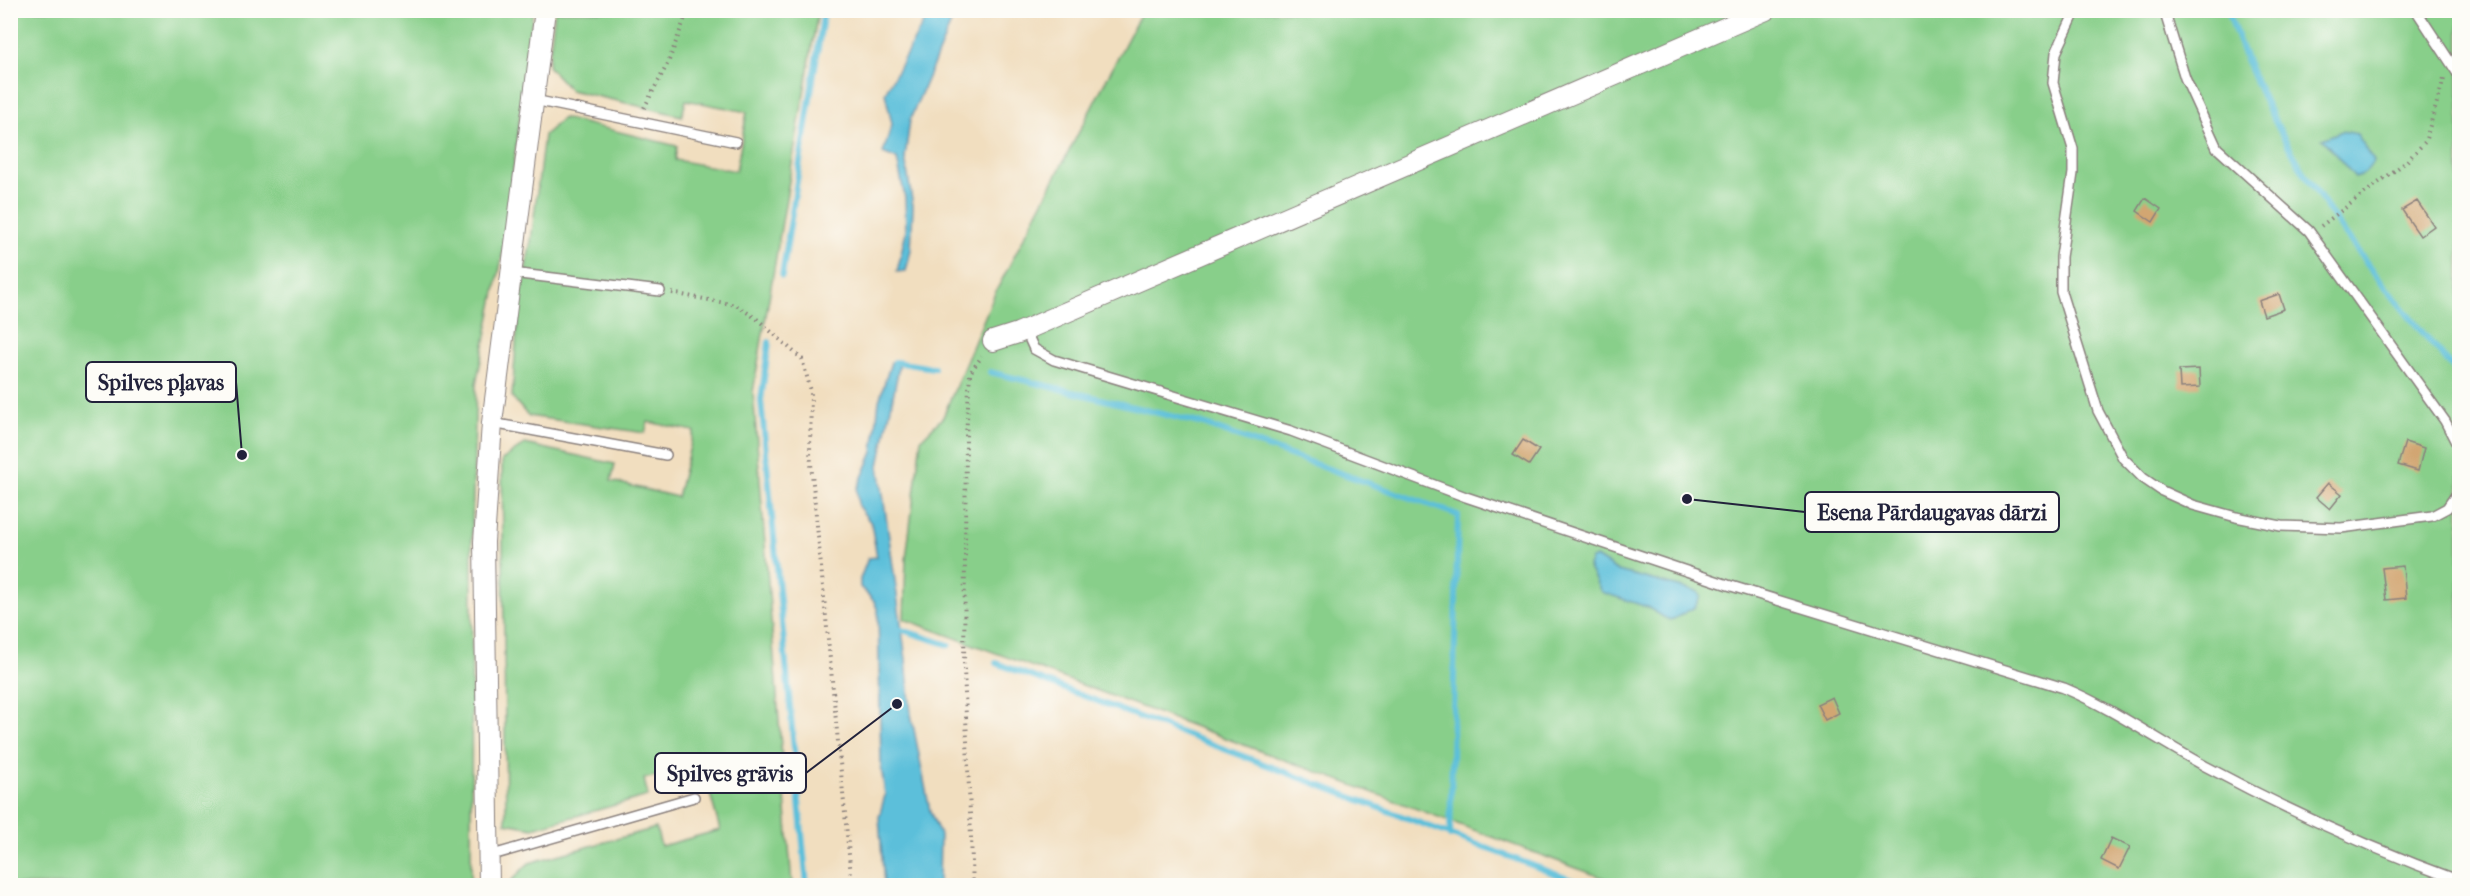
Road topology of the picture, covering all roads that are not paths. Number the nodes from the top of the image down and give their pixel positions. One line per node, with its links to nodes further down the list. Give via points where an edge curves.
1 (545, 10): 7 (street)
2 (1766, 10): 11 (street)
3 (2076, 10): 16 (lane, via 2056,53 2053,83 2073,149 2061,292 2098,411 2123,458 2162,491 2193,505 2281,526 2341,528 2432,516 2447,508)
4 (2164, 10): 14 (lane, via 2185,78 2217,148 2309,231 2445,421)
5 (2416, 10): 6 (lane)
6 (2460, 77)
7 (534, 100): 8 (lane); 9 (street)
8 (736, 142)
9 (512, 273): 10 (lane); 13 (street)
10 (660, 291)
11 (1033, 327): 12 (street); 19 (lane, via 1029,338 1034,349 1054,360 1291,431 1466,497 1728,585 2064,688 2113,711 2148,735 2273,802)
12 (993, 341)
13 (492, 423): 15 (lane); 18 (street, via 484,542)
14 (2460, 450)
15 (666, 454)
16 (2460, 489)
17 (694, 797): 18 (lane)
18 (489, 856): 20 (street)
19 (2460, 881)
20 (489, 885)

